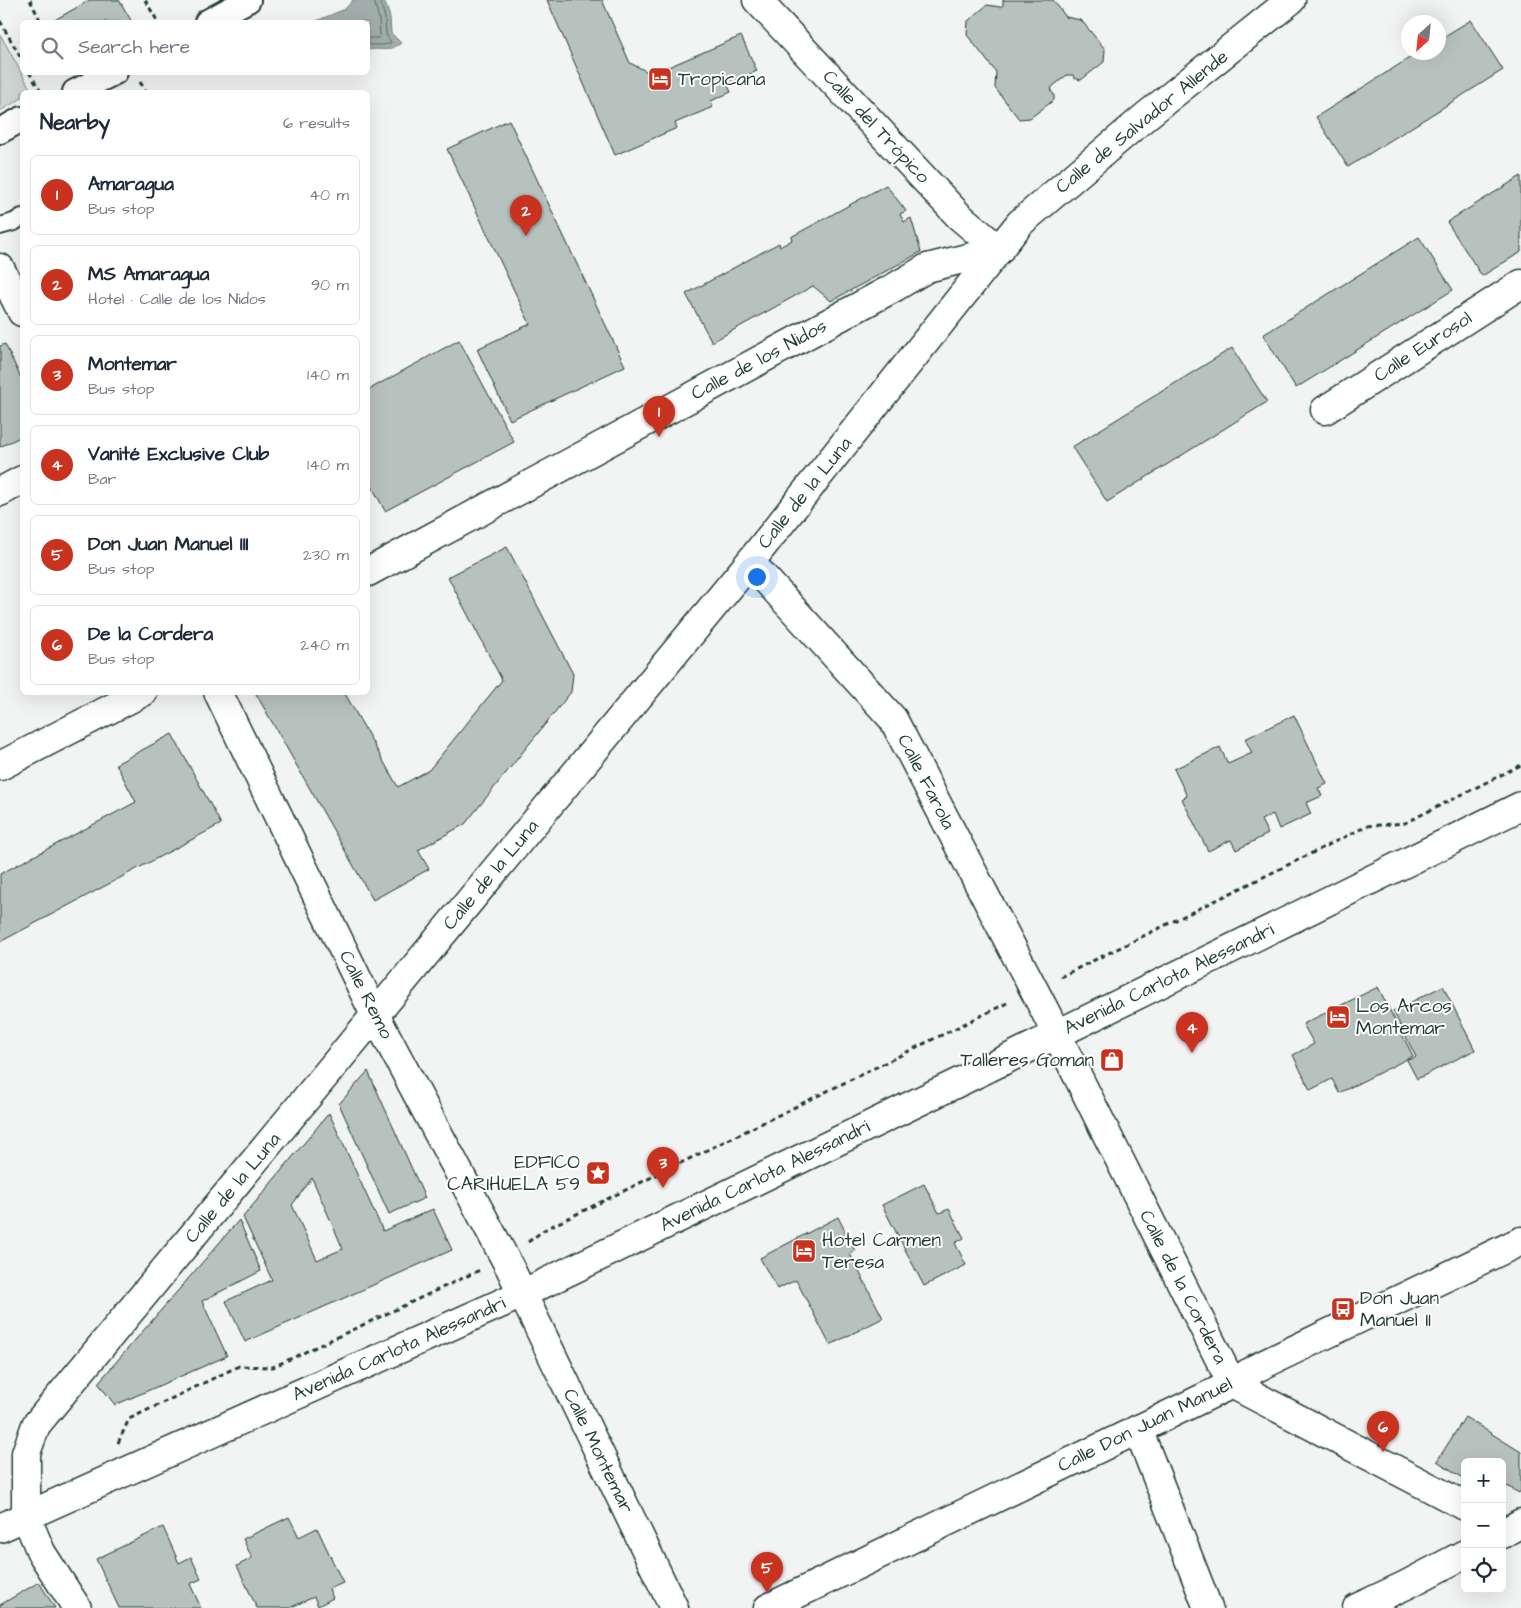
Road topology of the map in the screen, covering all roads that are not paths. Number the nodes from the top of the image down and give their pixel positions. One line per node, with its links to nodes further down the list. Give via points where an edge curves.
1 (248, 0): 4 (street)
2 (757, 0): 11 (street, Calle del Trópico, via 959,216)
3 (1276, 5): 11 (street, Calle de Salvador Allende, via 1020,223)
4 (211, 20)
5 (109, 75): 6 (street)
6 (79, 90)
7 (20, 121): 8 (street)
8 (0, 131)
9 (20, 218): 10 (lane)
10 (0, 226)
11 (999, 250): 18 (street, Calle de la Luna); 19 (street, Calle de los Nidos, via 927,268)
12 (3, 283): 14 (street)
13 (1521, 284): 15 (street, Calle Eurosol)
14 (20, 309)
15 (1325, 410)
16 (20, 481): 17 (street)
17 (0, 492)
18 (750, 562): 24 (street, Calle de la Luna); 25 (street, Calle Farola, via 893,719)
19 (370, 571)
20 (137, 695): 22 (street)
21 (219, 695): 24 (street, Calle Remo)
22 (0, 766)
23 (1521, 806): 25 (street, Avenida Carlota Alessandri)
24 (375, 1015): 27 (street, Calle Remo); 31 (street, Calle de la Luna, via 36,1425 26,1453)
25 (1057, 1035): 27 (street, Avenida Carlota Alessandri); 28 (street, Calle de la Cordera)
26 (1521, 1241): 28 (street, Calle Don Juan Manuel, via 1256,1368)
27 (522, 1294): 31 (street, Avenida Carlota Alessandri); 35 (street, Calle Montemar)
28 (1232, 1384): 29 (street, Calle Don Juan Manuel); 30 (street, Calle de la Cordera)
29 (1138, 1429): 36 (street, Calle Don Juan Manuel); 37 (street)
30 (1461, 1504)
31 (26, 1516): 32 (street, Avenida Carlota Alessandri); 34 (street, via 41,1552)
32 (0, 1528)
33 (1461, 1556): 38 (street)
34 (77, 1608)
35 (674, 1608)
36 (768, 1608)
37 (1208, 1608)
38 (1357, 1608)

